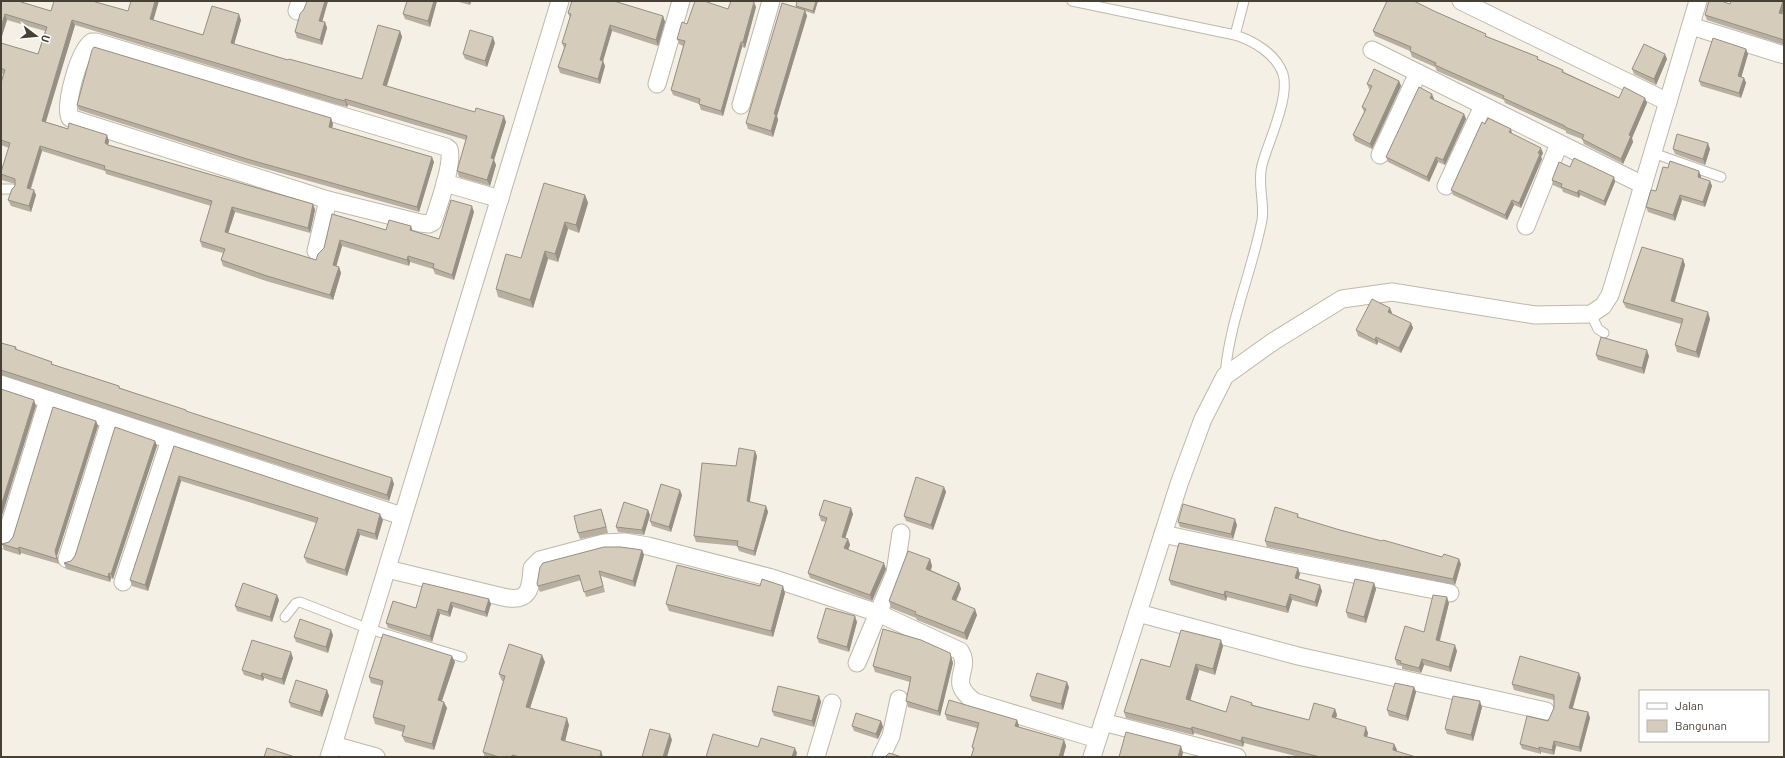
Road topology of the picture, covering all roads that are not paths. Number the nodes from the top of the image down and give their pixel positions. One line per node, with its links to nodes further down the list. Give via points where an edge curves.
1 (560, 1): 26 (street)
2 (681, 1): 13 (street)
3 (770, 1): 15 (street)
4 (1072, 1): 9 (lane)
5 (1244, 1): 9 (lane)
6 (1461, 1): 14 (street)
7 (1698, 1): 8 (street)
8 (1691, 26): 11 (street); 14 (street)
9 (1235, 35): 32 (lane, via 1260,45 1283,74 1284,88 1262,166 1259,181 1262,218 1227,350)
10 (1372, 50): 12 (street)
11 (1784, 55)
12 (1418, 73): 16 (street); 19 (street)
13 (657, 84)
14 (1668, 102): 18 (street)
15 (741, 105)
16 (1483, 106): 17 (street); 23 (street)
17 (1559, 144): 22 (street); 28 (street)
18 (1654, 153): 20 (lane); 22 (street)
19 (1380, 155)
20 (1721, 177)
21 (445, 184): 26 (street); 27 (street, via 434,222 429,224); 27 (street, via 450,154 446,147 96,42 92,42 84,49 68,103 70,118)
22 (1643, 185): 30 (street, via 1610,295 1603,306)
23 (1446, 186)
24 (1, 188): 25 (lane)
25 (12, 189)
26 (500, 198): 37 (street)
27 (328, 200): 29 (street)
28 (1526, 226)
29 (316, 251)
30 (1592, 314): 31 (lane, via 1598,329); 32 (street, via 1535,315 1392,292 1342,299 1274,340)
31 (1604, 333)
32 (1225, 376): 39 (street, via 1203,419)
33 (1, 384): 34 (street)
34 (48, 400): 35 (street); 40 (street)
35 (110, 421): 36 (street); 41 (street)
36 (170, 440): 37 (street); 43 (street)
37 (402, 516): 42 (street)
38 (901, 532): 45 (street, via 895,573)
39 (1163, 534): 44 (street); 46 (street)
40 (5, 540)
41 (67, 559)
42 (387, 569): 45 (street, via 516,598 527,594 530,589 532,568 540,560 604,543 624,542 772,578); 48 (street)
43 (123, 582)
44 (1450, 592)
45 (878, 613): 50 (street); 55 (street, via 960,651 964,657 960,675 962,690 976,702)
46 (1138, 613): 53 (street, via 1298,656); 54 (street)
47 (285, 617): 48 (lane, via 296,603 300,602)
48 (369, 629): 49 (lane); 56 (street)
49 (462, 657)
50 (857, 663)
51 (899, 699): 59 (street, via 894,726)
52 (832, 703): 58 (street)
53 (1546, 711)
54 (1103, 722): 55 (street); 61 (street)
55 (1098, 739): 60 (street)
56 (331, 751): 57 (street)
57 (376, 757)
58 (816, 757)
59 (881, 757)
60 (1092, 757)
61 (1238, 757)

